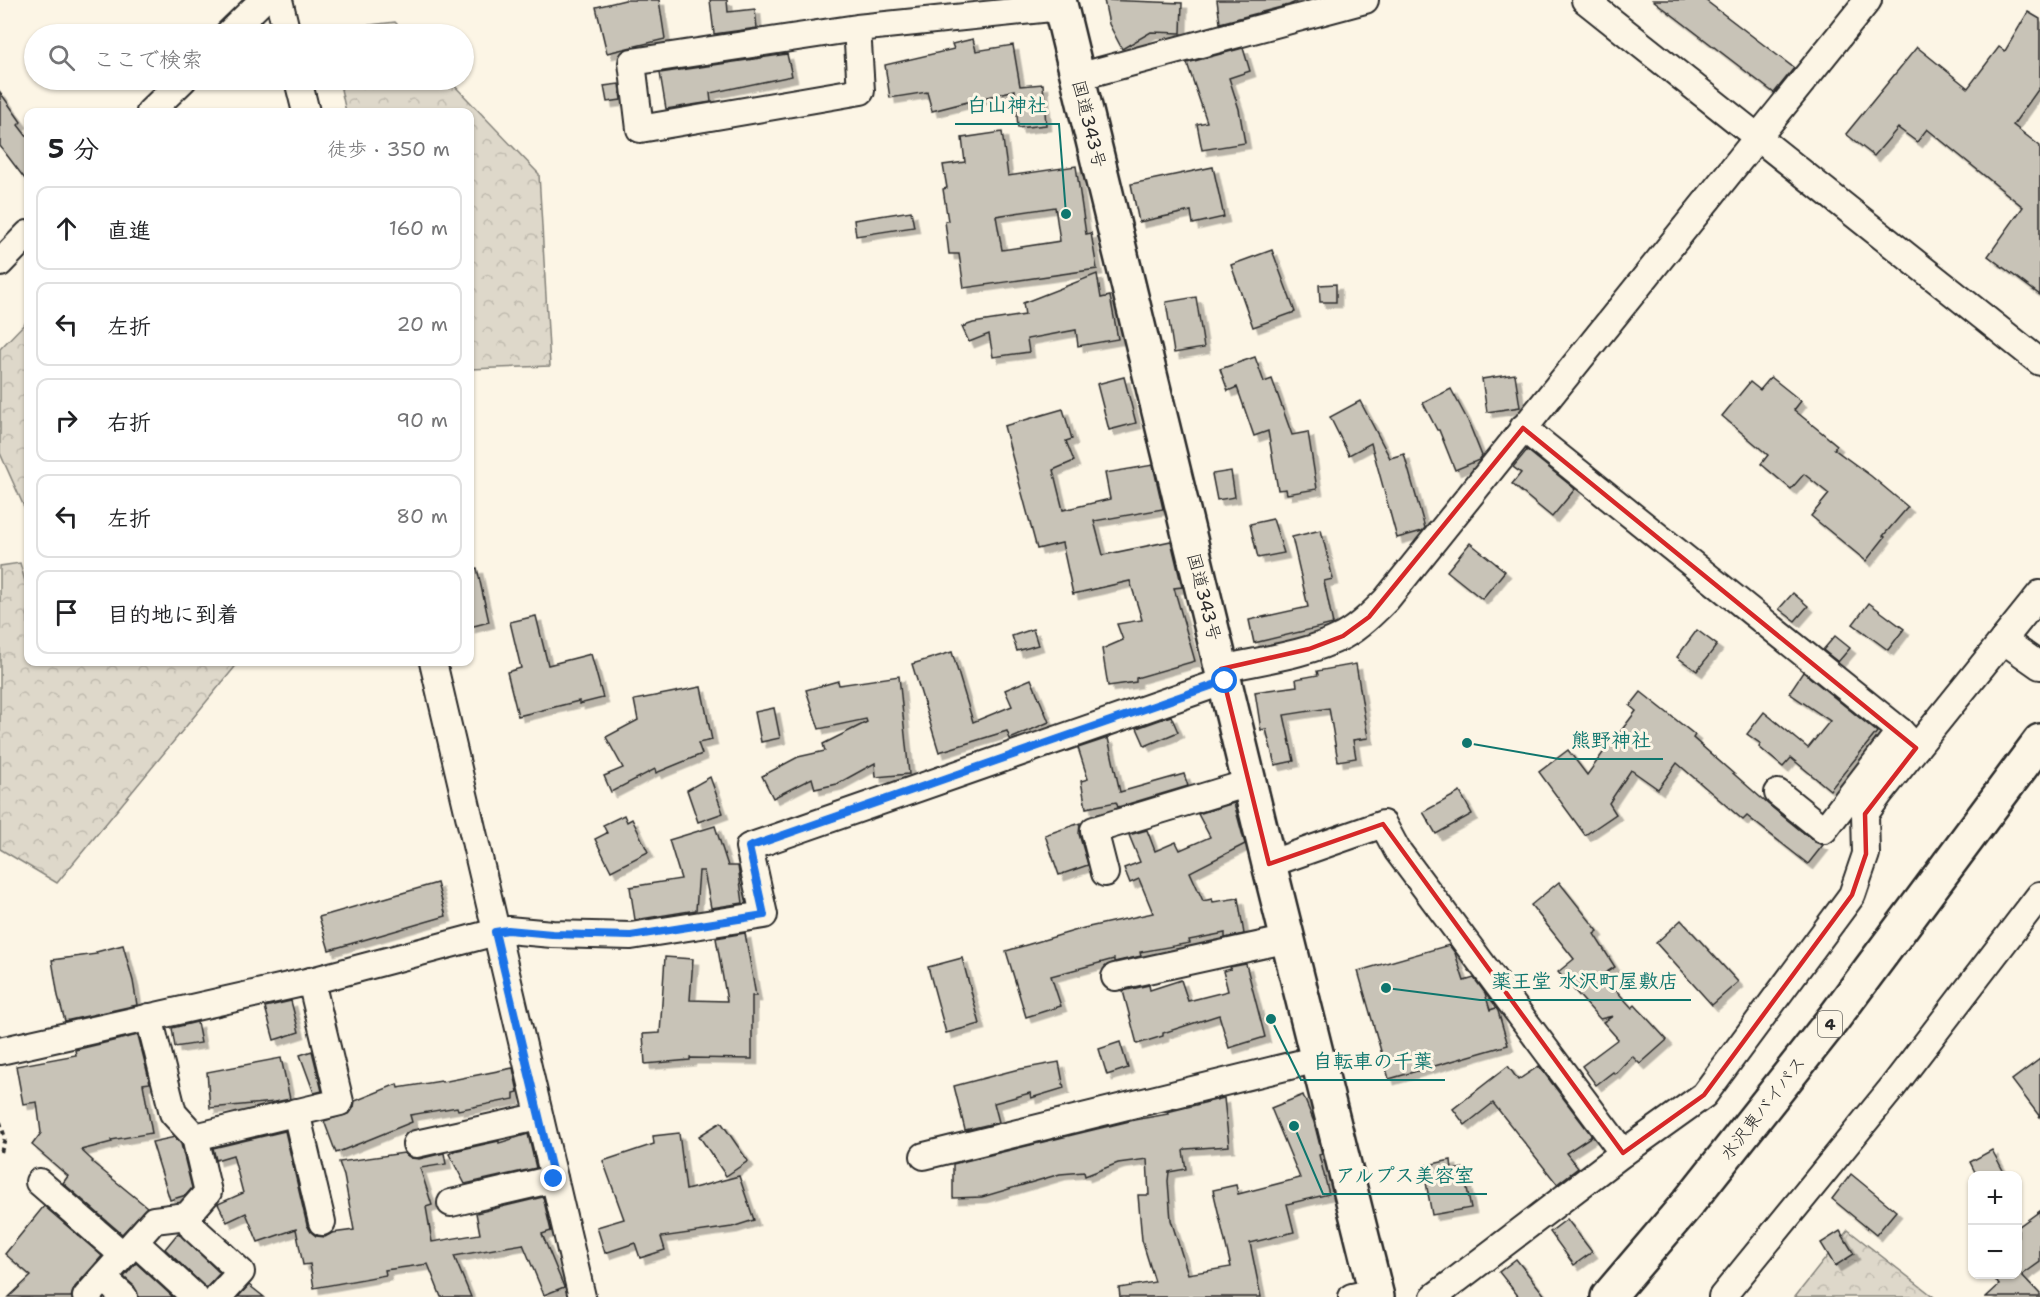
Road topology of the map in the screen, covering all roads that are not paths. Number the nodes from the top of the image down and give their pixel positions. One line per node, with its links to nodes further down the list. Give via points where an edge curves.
1 (262, 0): 7 (street)
2 (279, 0): 8 (street)
3 (1585, 0): 15 (street)
4 (1868, 0): 15 (street)
5 (1351, 2): 10 (street)
6 (1060, 4): 9 (street); 10 (highway, 国道343号)
7 (238, 24)
8 (285, 24)
9 (857, 28): 9 (street, via 632,62 640,129 861,91)
10 (1077, 77): 24 (highway, 国道343号)
11 (173, 90): 13 (street)
12 (300, 90): 14 (street)
13 (154, 108)
14 (305, 108)
15 (1757, 136): 18 (street); 19 (street)
16 (24, 238): 17 (street)
17 (0, 263)
18 (2040, 362)
19 (1523, 428): 24 (street, via 1369,617 1343,636); 25 (street)
20 (2040, 594): 21 (street)
21 (2003, 640): 23 (street); 25 (street)
22 (434, 666): 32 (street)
23 (2040, 666)
24 (1223, 675): 27 (highway, 国道343号); 32 (street, via 749,847 764,915 631,936)
25 (1908, 740): 28 (street, via 1824,830); 43 (street, via 1865,814 1866,854 1852,895 1704,1095)
26 (2040, 741): 59 (highway, 水沢東バイパス / 4, via 1834,1018)
27 (1249, 783): 29 (highway, 国道343号); 30 (street, via 1094,830)
28 (1778, 793)
29 (1269, 864): 33 (highway, 国道343号); 43 (street, via 1383,824 1397,850)
30 (1105, 873)
31 (2040, 895): 60 (street, via 1892,1088)
32 (495, 932): 35 (street); 40 (street)
33 (1288, 939): 34 (street); 38 (highway, 国道343号)
34 (1115, 977)
35 (311, 981): 36 (street); 39 (street, via 340,1102)
36 (149, 1017): 37 (street); 41 (street, via 173,1113)
37 (0, 1050)
38 (1318, 1059): 44 (street); 52 (highway, 国道343号)
39 (296, 1112): 41 (street); 49 (street)
40 (538, 1117): 42 (street); 45 (street)
41 (195, 1137): 48 (street, via 208,1192)
42 (416, 1144)
43 (1623, 1153): 58 (street)
44 (924, 1156)
45 (554, 1179): 47 (street); 57 (street)
46 (39, 1182): 50 (street)
47 (451, 1203)
48 (187, 1216): 50 (street, via 154,1220); 56 (street, via 193,1228 242,1272)
49 (322, 1222)
50 (129, 1248): 51 (street); 55 (street)
51 (103, 1278): 53 (street); 54 (street)
52 (1368, 1295)
53 (86, 1297)
54 (124, 1297)
55 (195, 1297)
56 (218, 1297)
57 (582, 1297)
58 (1434, 1297)
59 (1608, 1297)
60 (1722, 1297)

